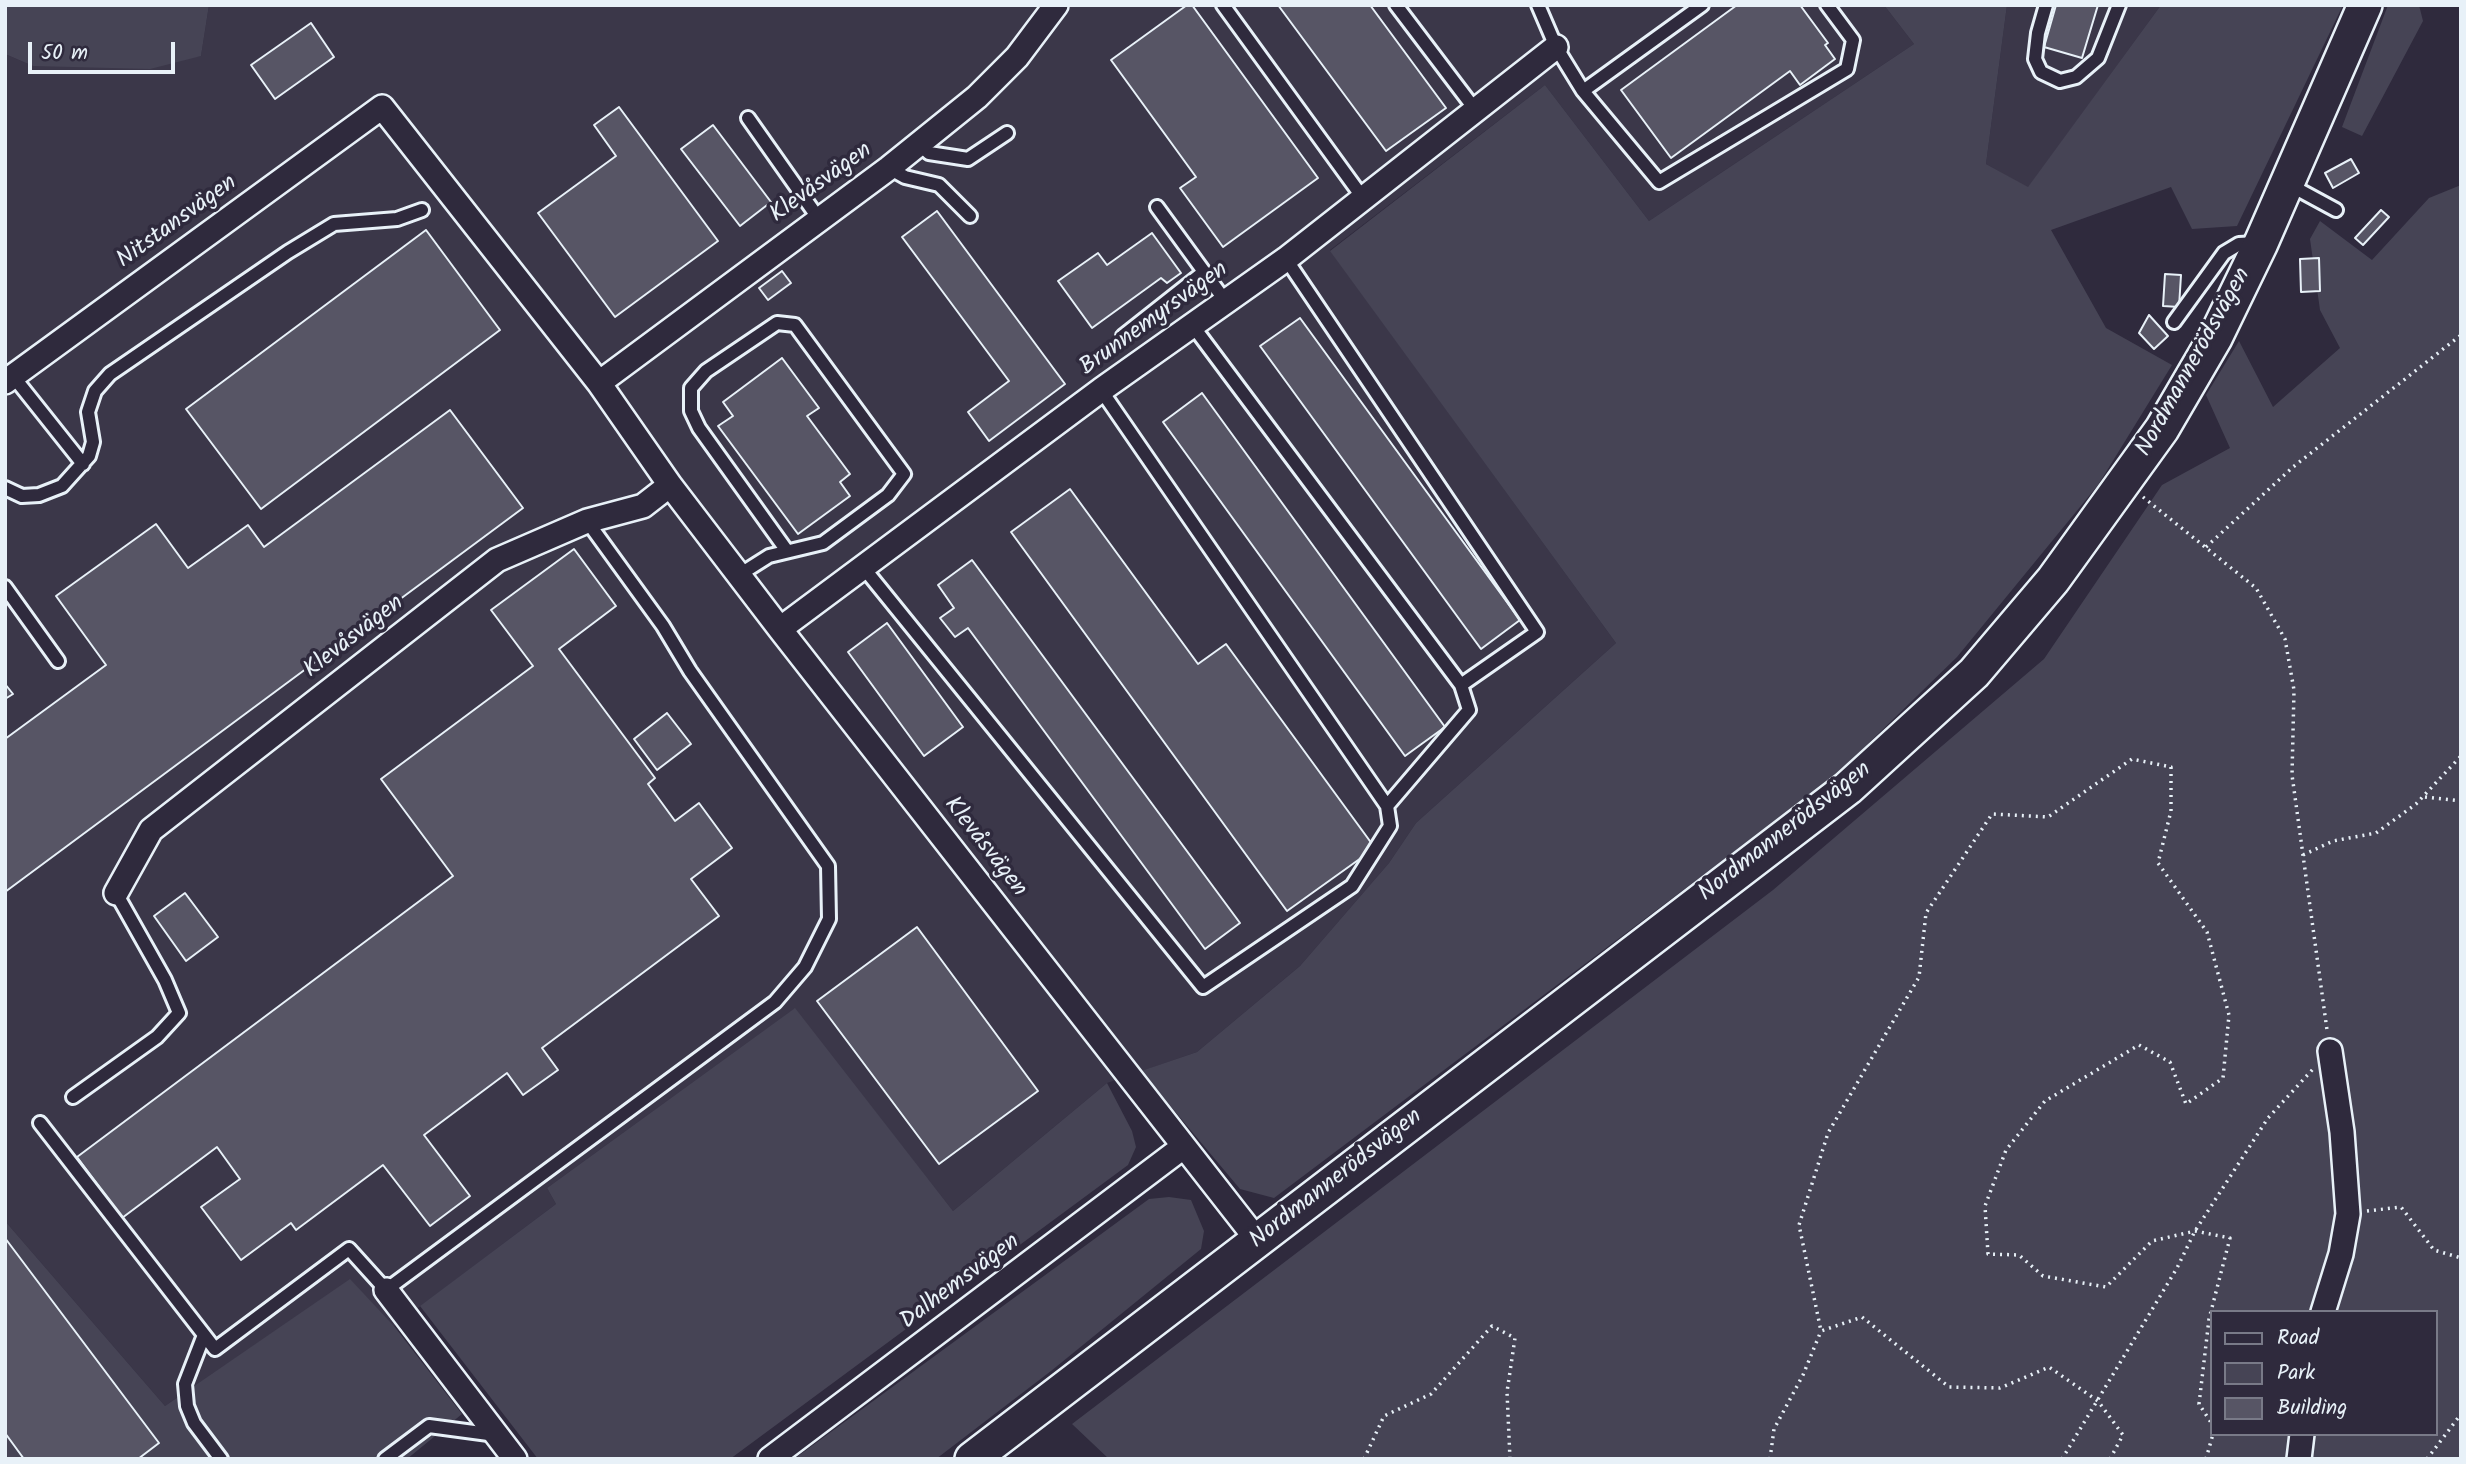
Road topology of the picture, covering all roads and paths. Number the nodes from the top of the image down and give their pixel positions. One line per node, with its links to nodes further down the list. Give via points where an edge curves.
1 (1056, 5): 16 (street, Klevåsvägen, via 1017,57)
2 (1223, 5): 19 (lane)
3 (1396, 5): 13 (lane)
4 (1538, 5): 10 (lane)
5 (1702, 5): 11 (lane)
6 (1827, 5): 11 (lane, via 1853,40 1847,69 1660,182)
7 (2046, 5): 8 (lane, via 2035,59 2041,72 2060,81 2076,77 2098,58)
8 (2119, 5)
9 (2365, 5): 18 (main road, Nordmannerödsvägen)
10 (1556, 47): 11 (lane); 13 (street, Brunnemyrsvägen)
11 (1583, 91)
12 (382, 107): 33 (street, Nitstansvägen); 34 (street, Klevåsvägen)
13 (1477, 112): 19 (street, Brunnemyrsvägen)
14 (748, 118): 24 (lane)
15 (1007, 133): 16 (lane, via 968,159 929,153)
16 (919, 144): 17 (street, Klevåsvägen)
17 (889, 168): 23 (lane, via 939,185); 24 (street, Klevåsvägen)
18 (2288, 184): 22 (lane); 25 (main road, Nordmannerödsvägen)
19 (1363, 198): 26 (street, Brunnemyrsvägen)
20 (1157, 207): 27 (lane)
21 (422, 210): 36 (lane, via 397,219 334,224 110,374 95,391 88,412 93,442)
22 (2336, 210)
23 (970, 216)
24 (818, 219): 34 (street, Klevåsvägen)
25 (2261, 243): 29 (lane, via 2239,244 2224,253); 38 (main road, Nordmannerödsvägen, via 2208,349)
26 (1286, 259): 28 (street, Brunnemyrsvägen); 48 (lane, via 1537,632)
27 (1203, 272): 28 (lane); 32 (lane)
28 (1226, 302): 30 (street, Brunnemyrsvägen)
29 (2174, 321)
30 (1193, 326): 35 (street, Brunnemyrsvägen); 48 (lane)
31 (2461, 335): 41 (path, via 2293,467)
32 (1123, 336)
33 (9, 379): 36 (lane)
34 (599, 383): 37 (street, Klevåsvägen)
35 (1101, 390): 43 (street, Brunnemyrsvägen); 52 (lane)
36 (83, 464): 39 (lane, via 62,486 39,495 22,496)
37 (670, 485): 40 (street, Klevåsvägen, via 643,506); 44 (street, Klevåsvägen)
38 (2123, 485): 41 (path); 61 (main road, Nordmannerödsvägen, via 2053,580 1974,673 1848,788)
39 (5, 488)
40 (587, 521): 54 (street, Klevåsvägen, via 497,560 151,830); 63 (lane, via 828,866 829,919 805,967 775,1002)
41 (2206, 547): 53 (path, via 2256,588 2285,639 2294,690 2292,775)
42 (787, 551): 42 (lane, via 691,411 691,388 706,371 777,323 795,325 904,474 888,495 823,543); 44 (lane, via 769,556)
43 (863, 567): 46 (street, Brunnemyrsvägen); 52 (lane, via 1203,987 1352,886 1390,827)
44 (739, 575): 46 (street, Klevåsvägen)
45 (5, 587): 47 (lane)
46 (780, 629): 58 (street, Klevåsvägen)
47 (58, 661)
48 (1461, 685): 52 (lane, via 1469,710)
49 (2461, 756): 50 (path)
50 (2423, 796): 51 (path); 53 (path, via 2376,833 2333,841)
51 (2461, 801)
52 (1387, 806)
53 (2303, 855): 55 (path)
54 (116, 893): 56 (lane, via 179,1013 157,1037)
55 (2330, 1051): 59 (street); 60 (path, via 2268,1118)
56 (73, 1097)
57 (40, 1124): 68 (lane)
58 (1183, 1147): 61 (street, Klevåsvägen); 78 (street, Dalhemsvägen)
59 (2348, 1214): 62 (path, via 2401,1207 2434,1250); 65 (street)
60 (2195, 1231): 64 (path, via 2230,1238); 67 (path, via 2152,1241 2106,1287 2043,1276 2019,1255 1988,1254 1985,1206 2006,1150 2045,1101 2139,1045 2170,1062 2186,1104 2223,1078 2228,1015 2207,932 2158,863 2171,811 2171,767 2132,759 2048,817 1992,814 1926,913 1919,977 1828,1133 1799,1225); 69 (path)
61 (1258, 1241): 79 (main road, Nordmannerödsvägen)
62 (2461, 1258)
63 (386, 1290): 68 (lane, via 349,1249 215,1349); 72 (street)
64 (2211, 1310)
65 (2324, 1310)
66 (2210, 1315): 71 (path, via 2199,1404)
67 (1821, 1331): 69 (path, via 1862,1317 1949,1387 2000,1388 2049,1367); 82 (path, via 1774,1429)
68 (205, 1335): 75 (lane, via 185,1384 187,1406)
69 (2098, 1401): 83 (path); 84 (path, via 2123,1435)
70 (2461, 1414): 87 (path)
71 (2210, 1421)
72 (497, 1435): 76 (lane, via 429,1426); 77 (street)
73 (2212, 1436): 85 (path)
74 (2302, 1436): 86 (street)
75 (214, 1456)
76 (385, 1459)
77 (514, 1459)
78 (770, 1459)
79 (972, 1459)
80 (1364, 1459): 81 (path, via 1384,1416 1431,1394 1492,1326 1515,1338 1507,1392)
81 (1510, 1459)
82 (1770, 1459)
83 (2062, 1459)
84 (2110, 1459)
85 (2206, 1459)
86 (2299, 1459)
87 (2427, 1459)

